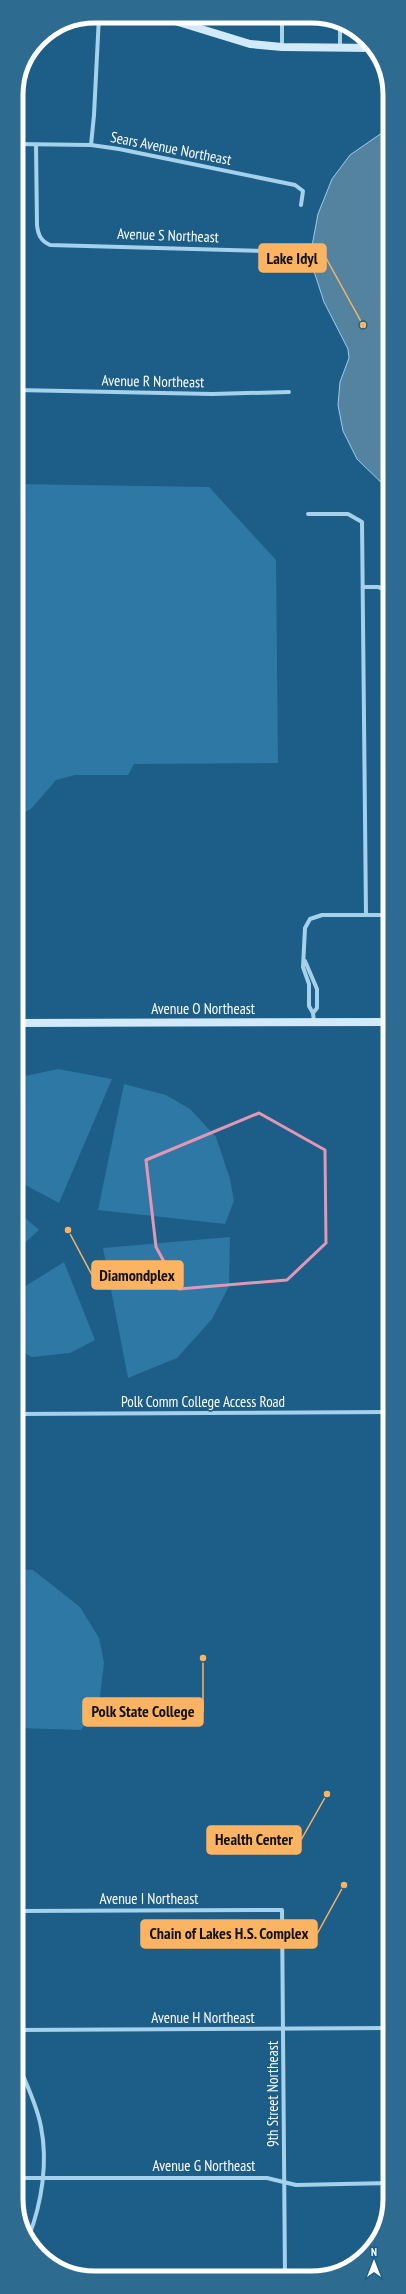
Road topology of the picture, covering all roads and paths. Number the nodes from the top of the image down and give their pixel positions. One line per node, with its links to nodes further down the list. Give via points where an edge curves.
1 (99, 23): 10 (street)
2 (181, 23): 5 (street, via 230,39)
3 (282, 23): 5 (street)
4 (340, 29): 6 (street)
5 (282, 47): 6 (street)
6 (340, 48): 7 (street)
7 (365, 48)
8 (23, 144): 9 (street, Sears Avenue Northeast)
9 (36, 145): 10 (street, Sears Avenue Northeast); 12 (street, Avenue S Northeast, via 38,232 43,242 50,245)
10 (91, 145): 11 (street, Sears Avenue Northeast, via 295,185 303,191)
11 (301, 205)
12 (264, 250)
13 (23, 390): 14 (street, Avenue R Northeast, via 212,394)
14 (289, 392)
15 (308, 514): 16 (street, via 348,514 362,522)
16 (364, 587): 17 (street); 18 (street)
17 (383, 589)
18 (366, 915): 19 (street); 20 (street, via 322,915 310,919 305,928)
19 (383, 915)
20 (305, 961): 21 (street, via 303,967 309,984 309,1006); 21 (street, via 317,989 317,1008)
21 (314, 1013): 22 (street)
22 (314, 1022): 23 (street, Avenue O Northeast); 24 (street, Avenue O Northeast)
23 (383, 1022)
24 (23, 1023)
25 (383, 1412): 26 (street, Polk Comm College Access Road)
26 (23, 1414)
27 (282, 1910): 28 (street, Avenue I Northeast); 30 (street, 9th Street Northeast)
28 (23, 1911)
29 (383, 2028): 30 (street, Avenue H Northeast)
30 (283, 2029): 31 (street, Avenue H Northeast); 35 (street, 9th Street Northeast)
31 (23, 2030)
32 (23, 2076): 33 (street, via 41,2126 44,2149)
33 (43, 2177): 34 (street, Avenue G Northeast); 35 (street, Avenue G Northeast); 37 (street)
34 (23, 2178)
35 (284, 2180): 36 (street, Avenue G Northeast, via 296,2184); 38 (street, 9th Street Northeast)
36 (383, 2183)
37 (30, 2231)
38 (285, 2271)

